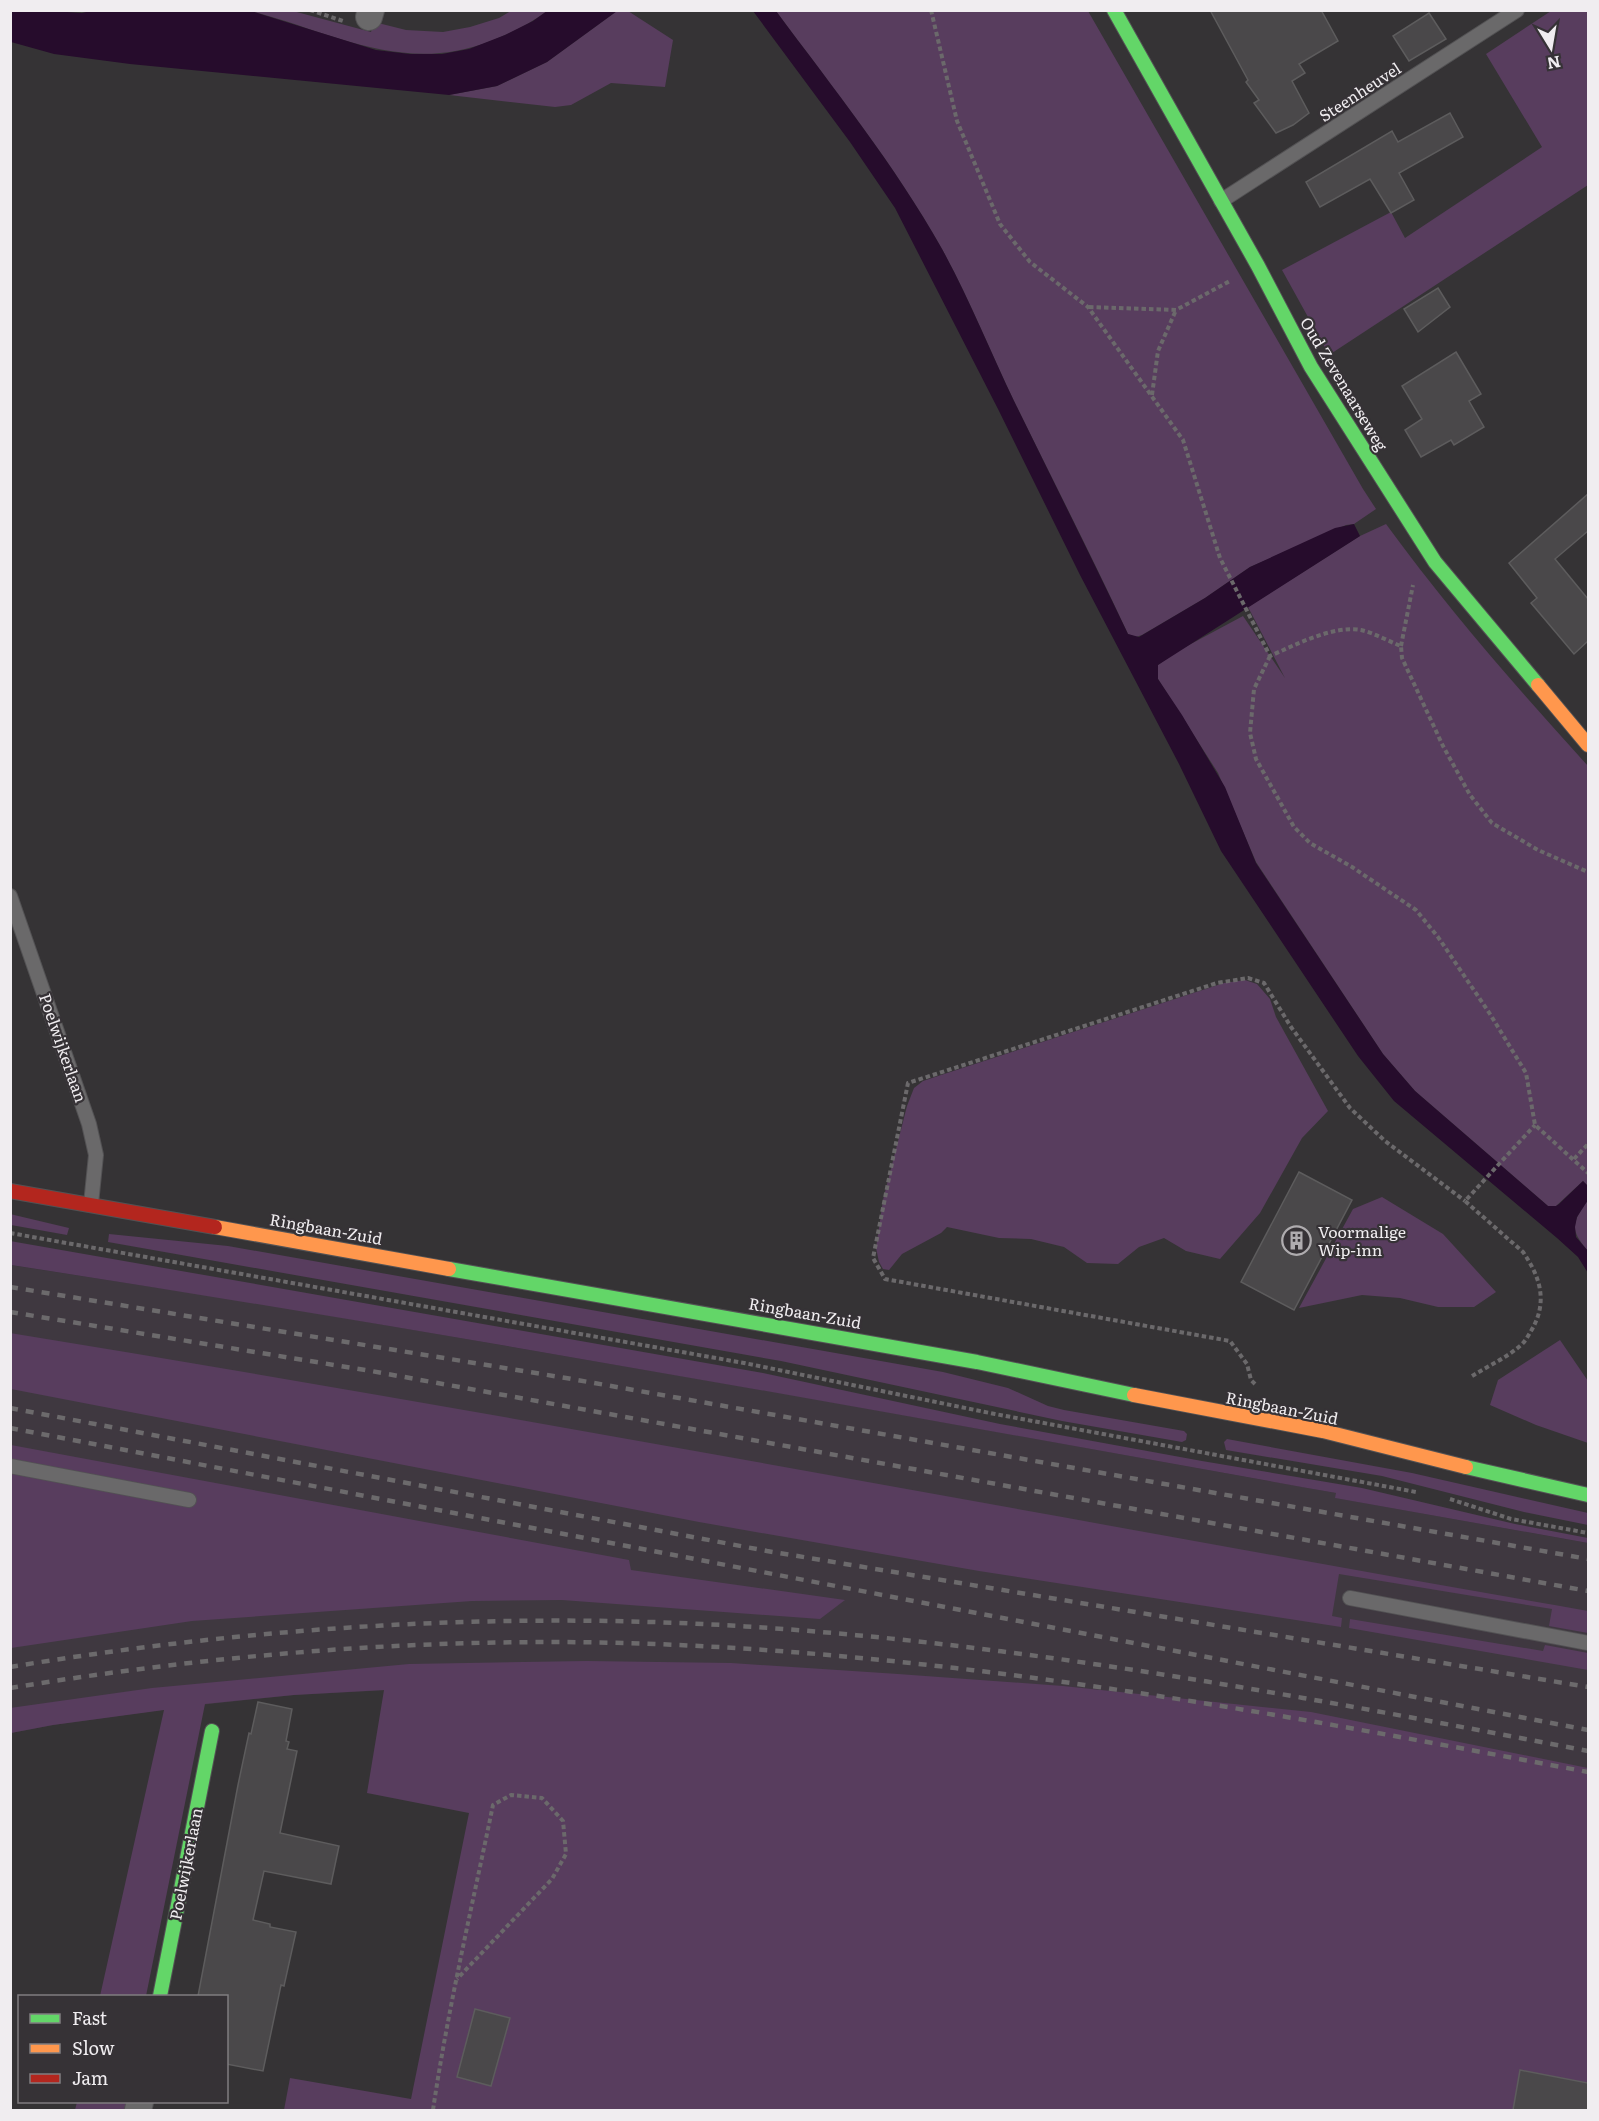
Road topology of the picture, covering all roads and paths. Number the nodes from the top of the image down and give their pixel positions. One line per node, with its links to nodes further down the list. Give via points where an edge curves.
1 (932, 10): 6 (path, via 957,121 1000,224 1030,262)
2 (1114, 10): 4 (street, Oud Zevenaarseweg)
3 (1517, 10): 4 (lane, Steenheuvel)
4 (1221, 201): 5 (street, Oud Zevenaarseweg)
5 (1258, 266): 7 (path); 9 (street, Oud Zevenaarseweg, via 1311,367)
6 (1088, 307): 7 (path); 8 (path)
7 (1176, 310): 8 (path, via 1158,351)
8 (1152, 396): 11 (path, via 1183,440 1220,558)
9 (1432, 557): 10 (path, via 1415,576); 12 (street, Oud Zevenaarseweg)
10 (1401, 646): 11 (path, via 1360,630 1343,630 1320,635); 13 (path, via 1402,658 1443,746 1470,795 1492,823 1538,850)
11 (1270, 657): 15 (path, via 1254,689 1250,733 1256,759 1270,786 1294,827 1310,843 1416,910 1438,937 1526,1073)
12 (1588, 745)
13 (1588, 872)
14 (10, 896): 21 (lane, Poelwijkerlaan, via 89,1124 96,1155)
15 (1536, 1125): 17 (path); 20 (path)
16 (1588, 1144): 17 (path)
17 (1574, 1160): 18 (path)
18 (1588, 1173)
19 (10, 1191): 21 (street, Ringbaan-Zuid)
20 (1465, 1201): 23 (path, via 1385,1142 1350,1108 1291,1027 1264,982 1248,978 1206,987 908,1083 873,1258 885,1279); 24 (path, via 1523,1252 1540,1285 1541,1302 1539,1318 1522,1345)
21 (91, 1204): 27 (street, Ringbaan-Zuid, via 977,1362 1323,1431)
22 (10, 1233): 26 (path, via 744,1363)
23 (1230, 1341)
24 (1472, 1376)
25 (10, 1466): 29 (lane)
26 (1416, 1492)
27 (1588, 1495)
28 (1440, 1496): 30 (path, via 1511,1519)
29 (189, 1500)
30 (1588, 1533)
31 (1350, 1598): 32 (lane)
32 (1588, 1643)
33 (212, 1731): 35 (street, Poelwijkerlaan)
34 (457, 1979): 34 (path, via 493,1805 511,1795 543,1798 563,1821 566,1854 552,1879); 36 (path)
35 (160, 1995)
36 (433, 2110)

